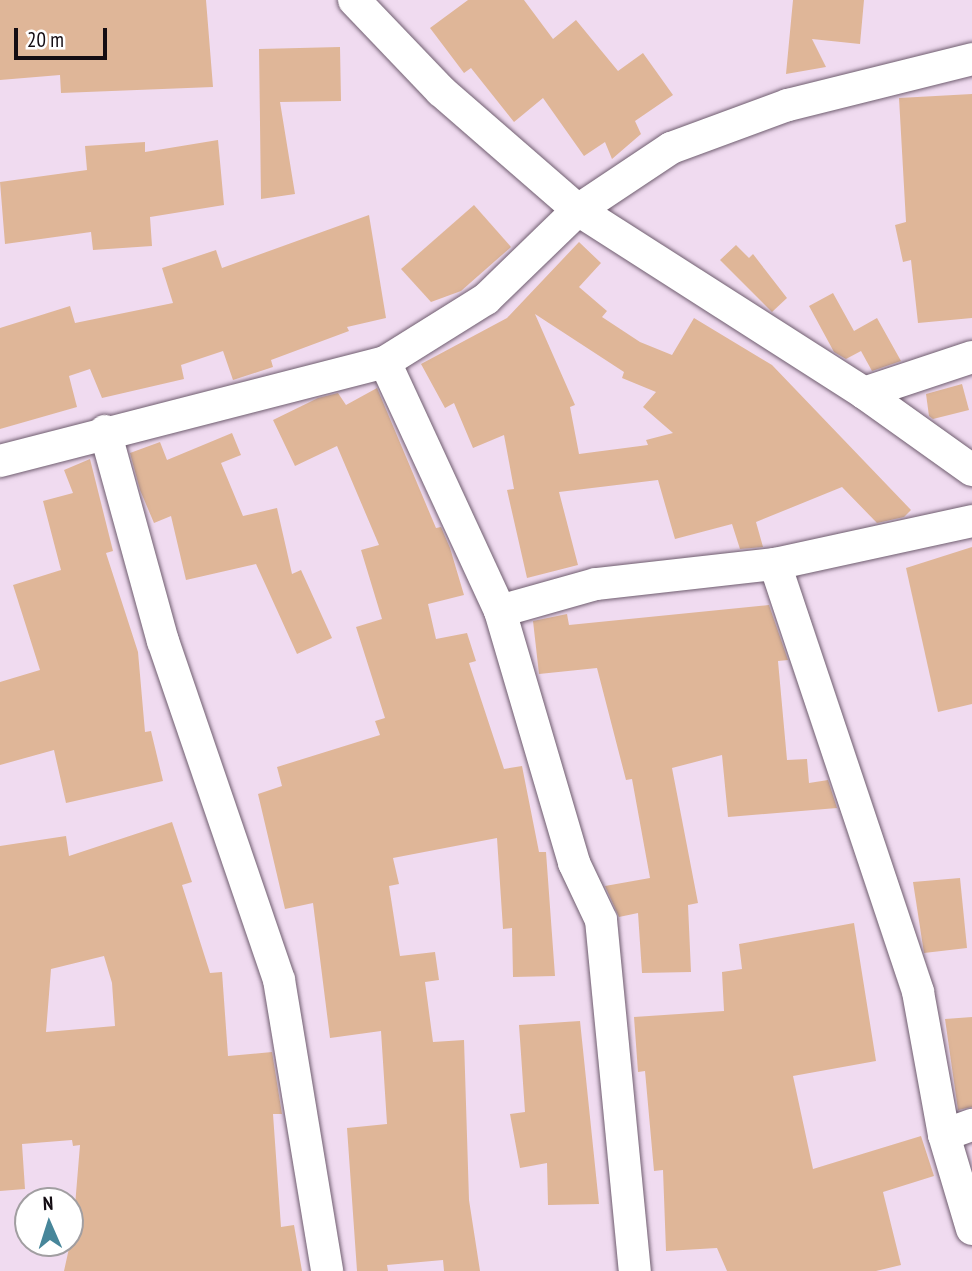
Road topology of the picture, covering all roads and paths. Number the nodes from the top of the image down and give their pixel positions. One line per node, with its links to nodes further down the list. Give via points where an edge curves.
1 (354, 0): 3 (street, via 441,91)
2 (972, 59): 3 (street, via 788,105 671,148)
3 (579, 210): 5 (street, via 486,299); 6 (street)
4 (972, 357): 6 (street)
5 (385, 362): 7 (street); 12 (street)
6 (864, 393): 9 (street)
7 (105, 431): 8 (street); 15 (street, via 163,641 279,980)
8 (0, 461)
9 (972, 470)
10 (972, 521): 11 (street)
11 (775, 564): 12 (street, via 596,584); 13 (street, via 918,992)
12 (500, 611): 16 (street, via 573,863 601,920)
13 (958, 1130): 14 (street)
14 (972, 1229)
15 (327, 1271)
16 (635, 1271)

